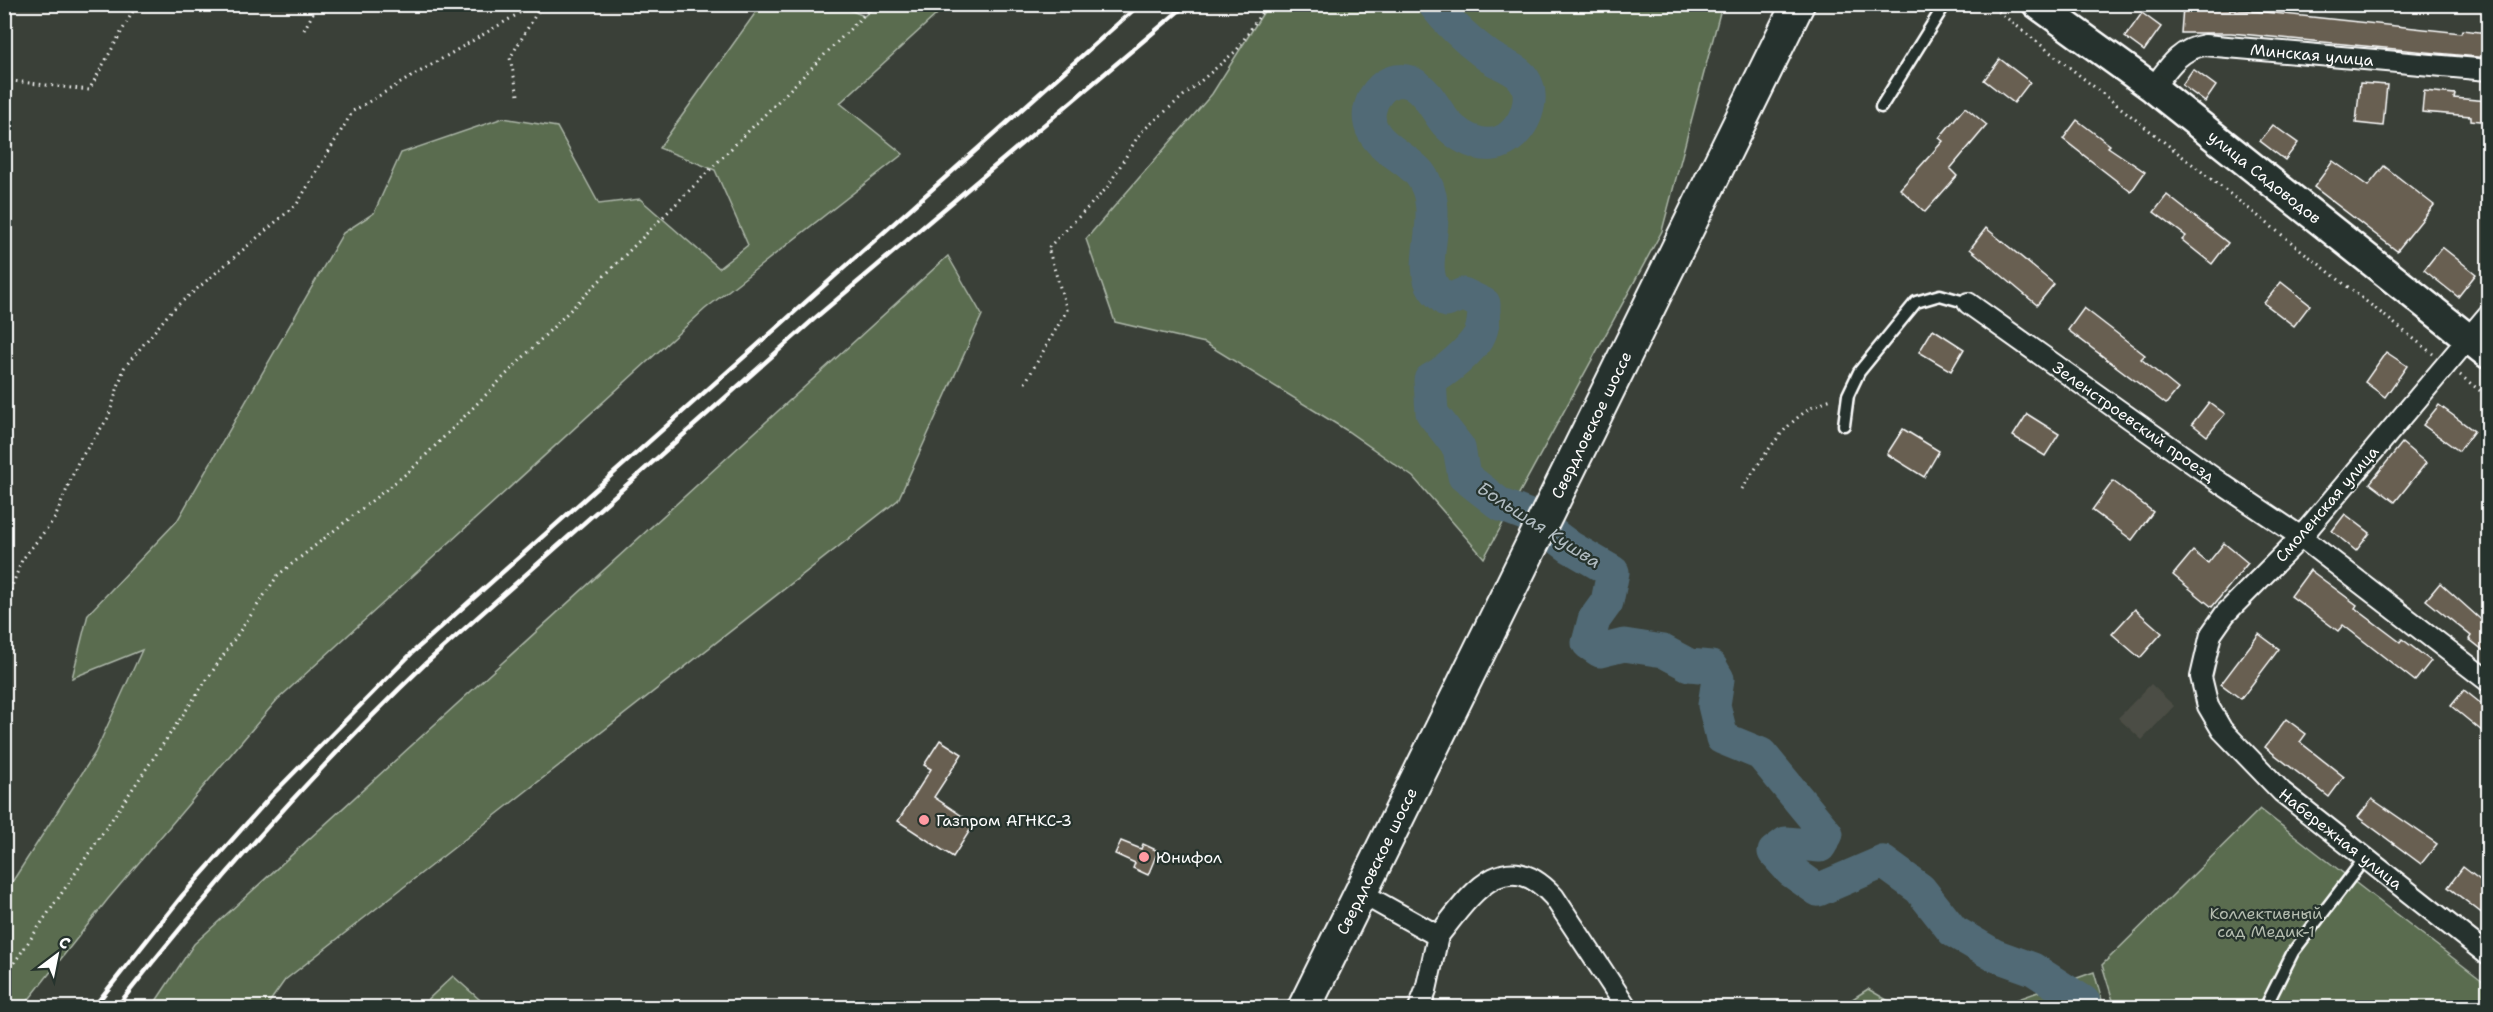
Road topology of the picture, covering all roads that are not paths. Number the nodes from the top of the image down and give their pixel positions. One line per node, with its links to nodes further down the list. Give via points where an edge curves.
1 (1798, 4): 15 (main road, Свердловское шоссе)
2 (1945, 4): 6 (lane)
3 (2037, 4): 5 (main road, улица Садоводов)
4 (2488, 70): 5 (street, Минская улица, via 2205,45 2181,53)
5 (2153, 88): 9 (main road, улица Садоводов)
6 (1881, 107)
7 (1968, 303): 10 (lane, via 1940,295 1916,302 1859,372 1848,395); 11 (street, Зеленстроевский проезд)
8 (2488, 315): 9 (street, Смоленская улица)
9 (2479, 347): 11 (street, Смоленская улица, via 2447,365)
10 (1844, 425)
11 (2301, 537): 12 (street, Зеленстроевский проезд); 13 (street, Смоленская улица, via 2225,614 2211,634 2201,677)
12 (2488, 681)
13 (2208, 706): 14 (street, Набережная улица, via 2222,730 2282,792)
14 (2365, 858): 17 (street, Набережная улица); 21 (lane, via 2293,952)
15 (1361, 893): 16 (street); 18 (main road, Свердловское шоссе)
16 (1438, 936): 19 (street); 20 (street, via 1467,900 1493,877 1527,875 1540,881 1554,897)
17 (2488, 955)
18 (1304, 1008)
19 (1419, 1008)
20 (1627, 1008)
21 (2265, 1008)

